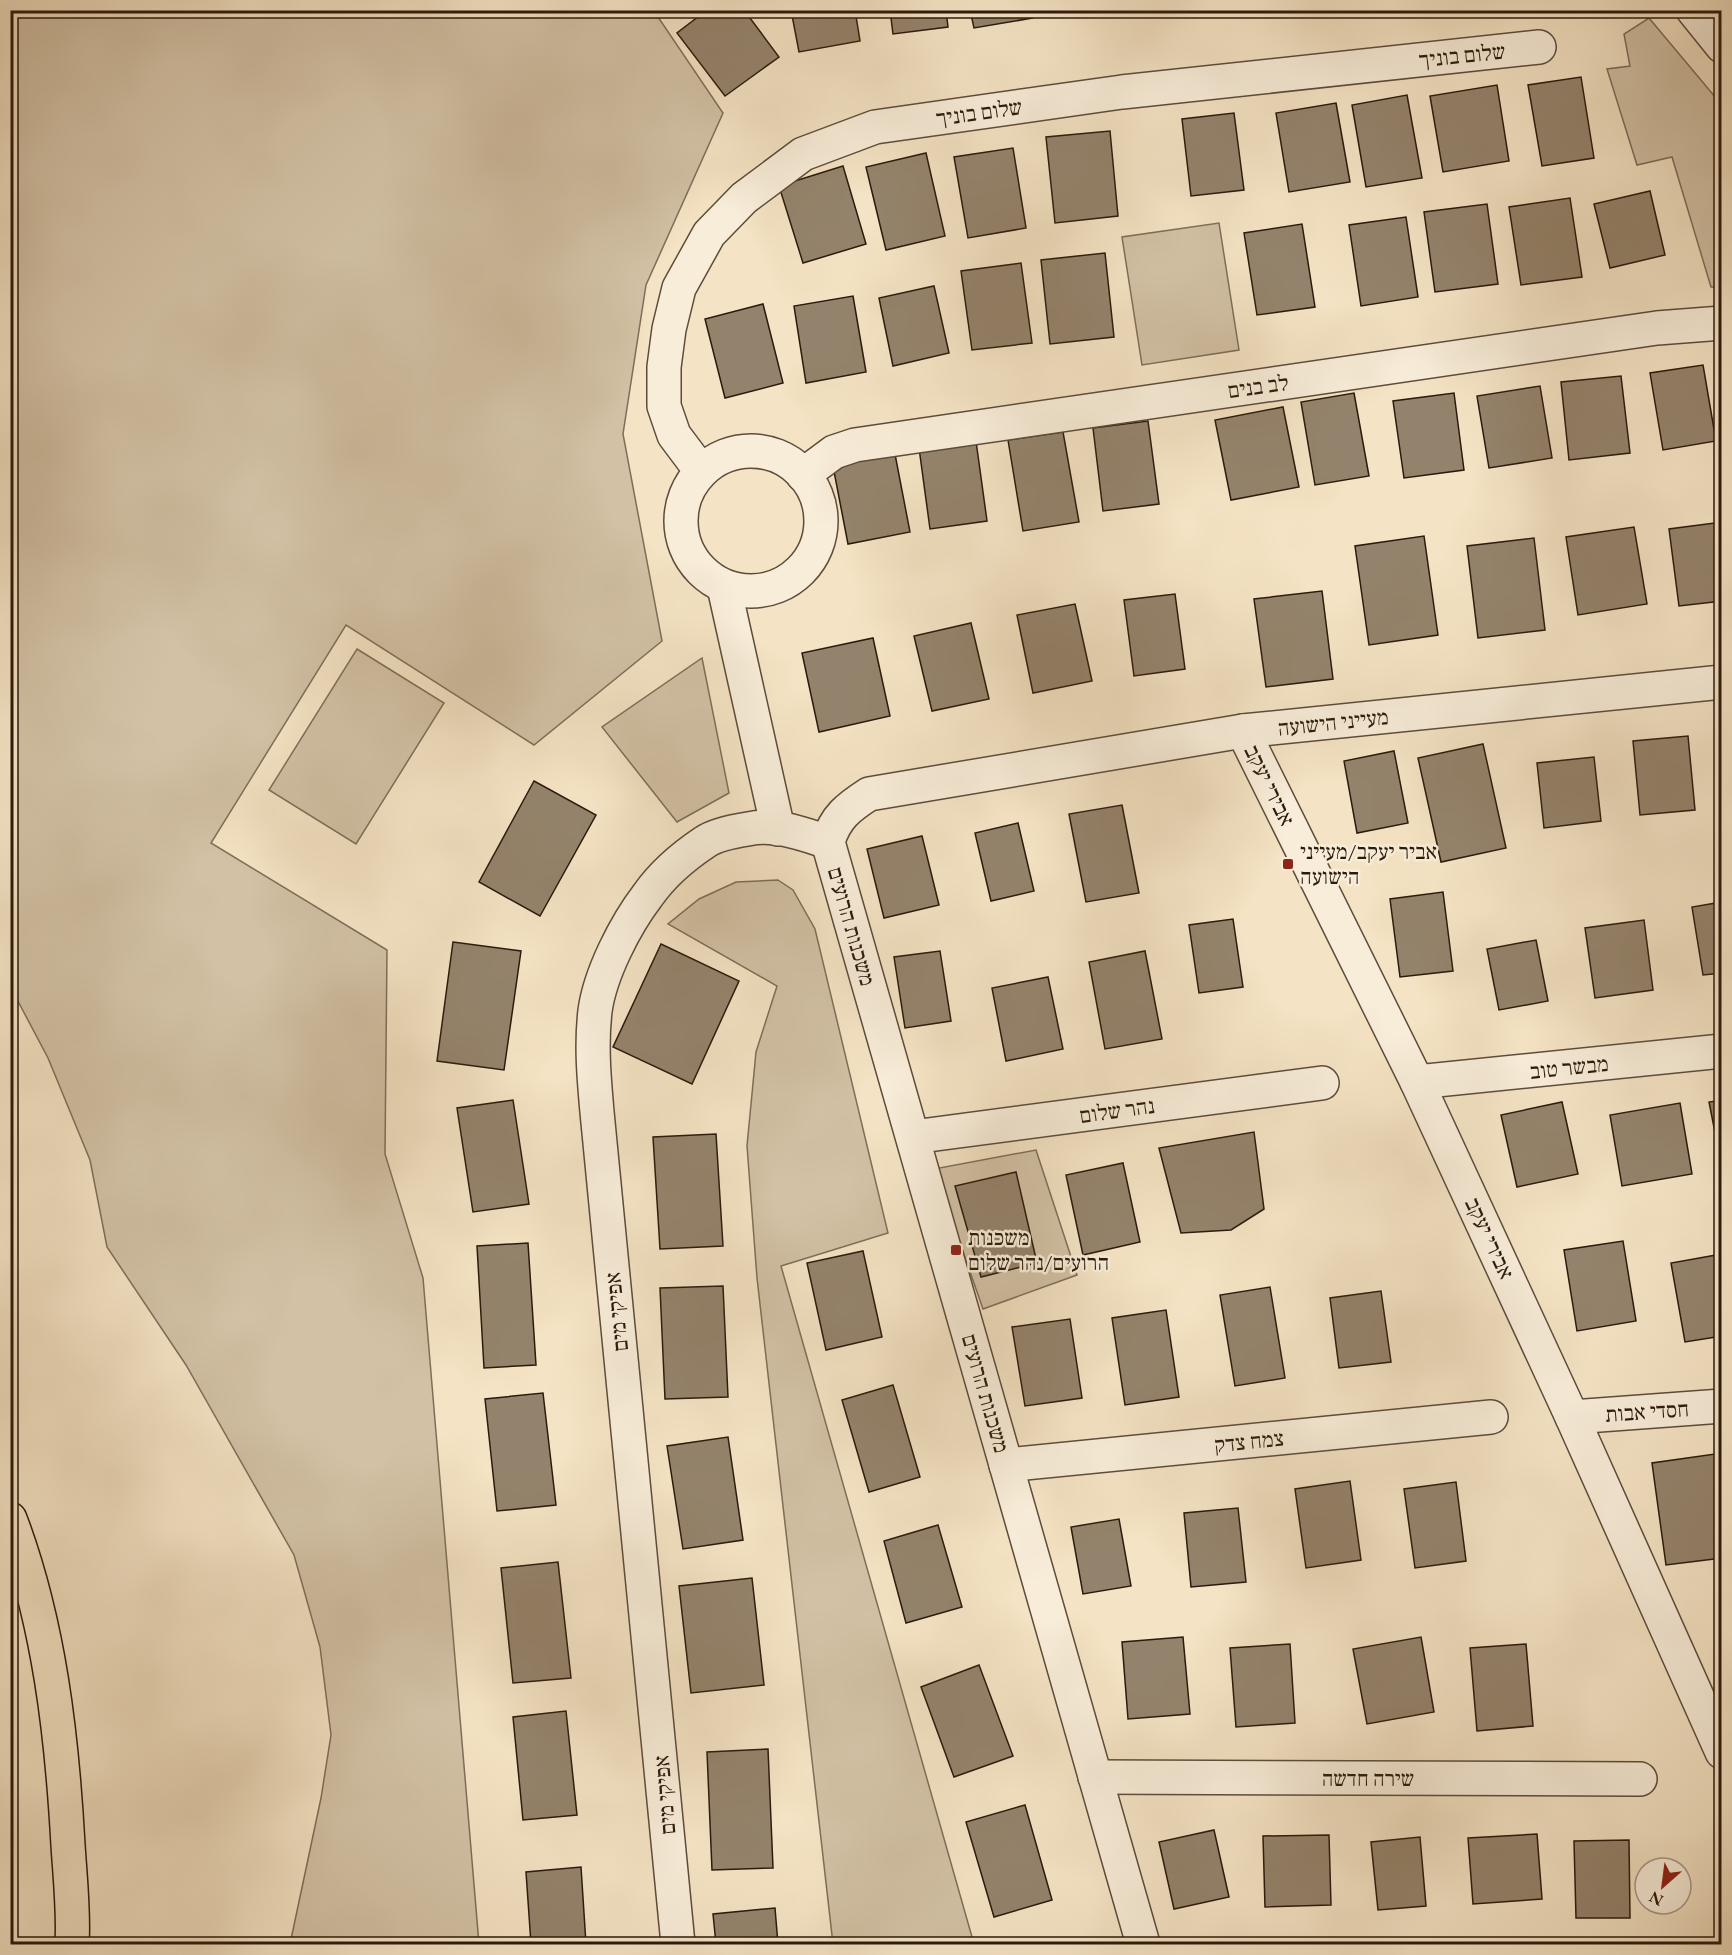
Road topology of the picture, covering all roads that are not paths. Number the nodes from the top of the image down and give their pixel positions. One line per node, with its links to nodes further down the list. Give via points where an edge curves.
1 (1693, 10): 2 (street)
2 (1722, 45)
3 (1539, 47): 5 (street, שלום בוניך, via 1122,92 875,127 803,154 744,198 709,234 678,288 666,348 664,406 675,435)
4 (1722, 322): 6 (street, לב בנים, via 1657,328 855,445 834,452)
5 (700, 471): 6 (street, via 721,457 745,451 769,453 795,466); 7 (street, via 687,490 680,514 682,539 692,561)
6 (803, 475): 7 (street, via 821,507 821,531 811,560 795,577 772,589 748,592)
7 (724, 587): 10 (street)
8 (1722, 682): 9 (street, מעייני הישועה)
9 (1244, 731): 11 (street, מעייני הישועה, via 869,794 847,808); 13 (street, אבירי יעקב)
10 (778, 829): 11 (street, אפיקי מים); 25 (street, אפיקי מים, via 750,828 707,841 677,864 648,895 605,974 592,1049)
11 (828, 842): 15 (street, משכנות הרועים)
12 (1722, 1051): 13 (street, מבשר טוב)
13 (1418, 1082): 18 (street, אבירי יעקב)
14 (1322, 1083): 15 (street, נהר שלום)
15 (913, 1137): 19 (street, משכנות הרועים)
16 (1722, 1406): 18 (street, חסדי אבות)
17 (1491, 1417): 19 (street, צמח צדק)
18 (1572, 1417): 21 (street, אבירי יעקב)
19 (1006, 1465): 22 (street, משכנות הרועים)
20 (10, 1519): 24 (main road, via 50,1660 65,1797)
21 (1722, 1752)
22 (1095, 1777): 23 (street, שירה חדשה); 26 (street, משכנות הרועים)
23 (1640, 1779)
24 (72, 1944)
25 (678, 1944)
26 (1143, 1944)

